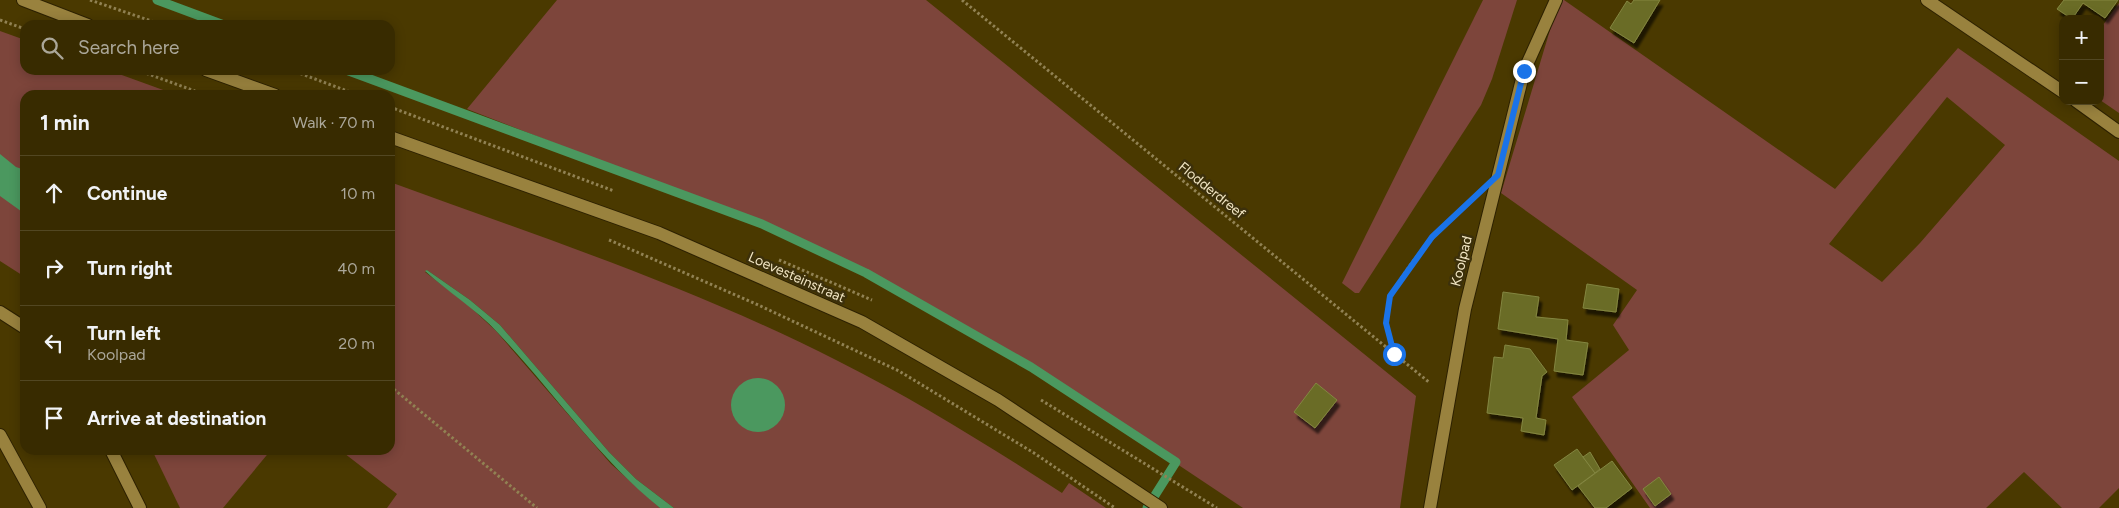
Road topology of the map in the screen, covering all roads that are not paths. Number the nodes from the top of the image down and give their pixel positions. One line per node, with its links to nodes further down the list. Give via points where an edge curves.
1 (22, 0): 4 (street)
2 (1556, 0): 18 (street, Koolpad, via 1524,71 1465,309)
3 (1927, 0): 6 (street)
4 (75, 20)
5 (220, 75): 7 (street)
6 (2059, 89)
7 (261, 90)
8 (2082, 105): 9 (street)
9 (2119, 132)
10 (395, 138): 17 (street, Loevesteinstraat, via 659,233 862,322 998,400)
11 (0, 312): 12 (street)
12 (20, 325)
13 (0, 435): 15 (street)
14 (114, 455): 16 (street)
15 (40, 508)
16 (140, 508)
17 (1161, 508)
18 (1430, 508)

